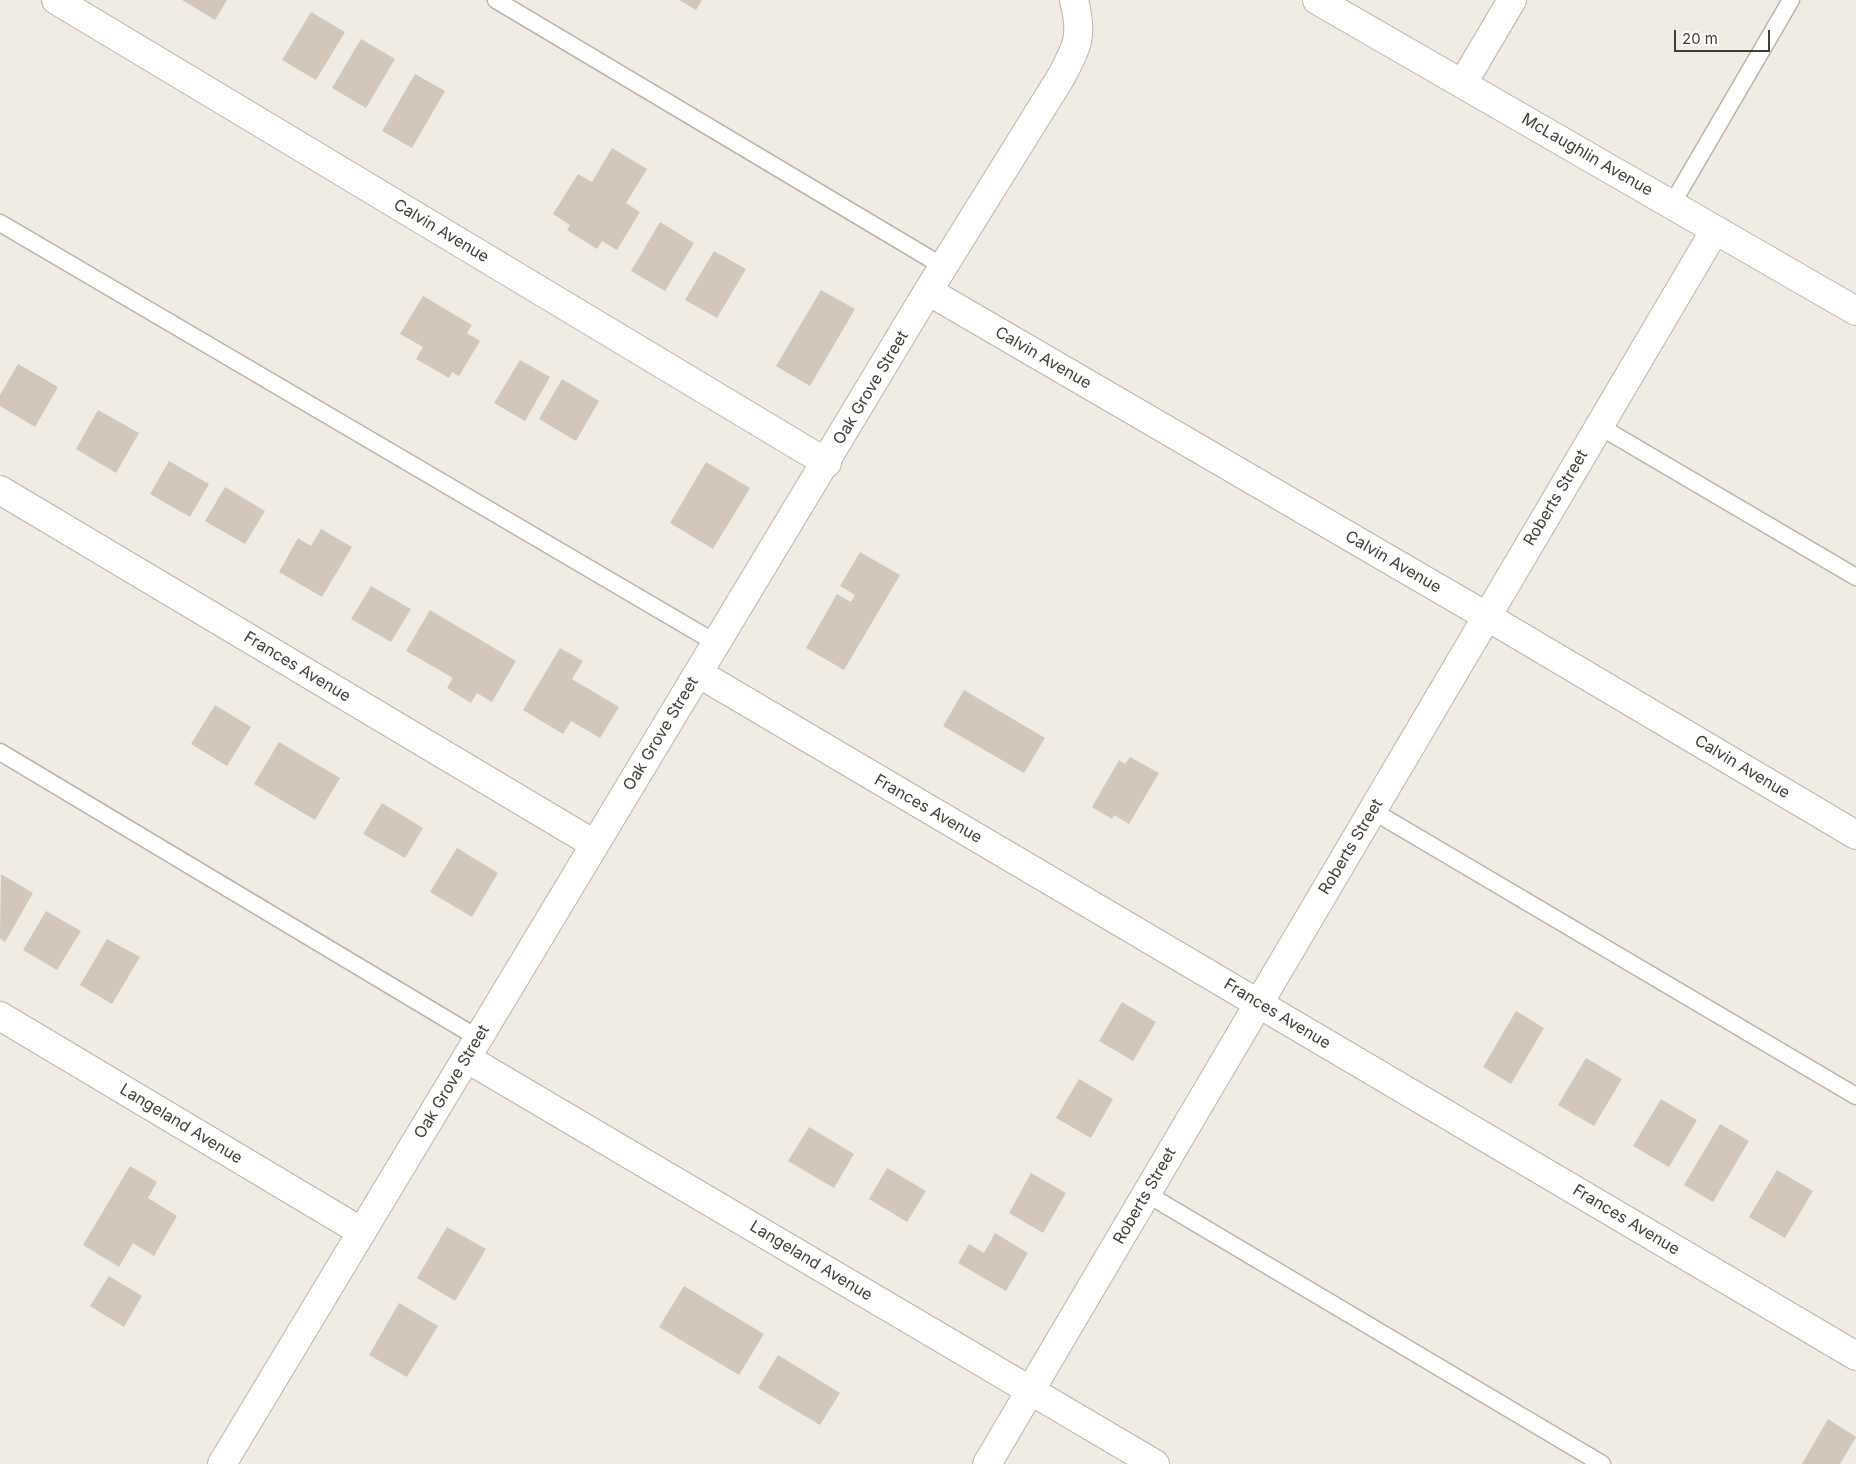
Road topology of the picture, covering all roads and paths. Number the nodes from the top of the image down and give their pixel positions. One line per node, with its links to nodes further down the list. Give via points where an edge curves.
1 (56, 0): 15 (street, Calvin Avenue)
2 (496, 0): 11 (lane)
3 (1074, 0): 11 (street, Oak Grove Street, via 1080,24 1077,47)
4 (1318, 0): 7 (street, McLaughlin Avenue)
5 (1512, 0): 7 (street)
6 (1791, 0): 8 (lane)
7 (1463, 83): 8 (street, McLaughlin Avenue)
8 (1672, 204): 10 (street, McLaughlin Avenue)
9 (0, 223): 19 (lane)
10 (1715, 230): 13 (street, McLaughlin Avenue); 14 (street, Roberts Street)
11 (944, 267): 12 (street, Oak Grove Street)
12 (928, 291): 15 (street, Oak Grove Street); 18 (street, Calvin Avenue)
13 (1856, 311)
14 (1599, 426): 17 (lane); 18 (street, Roberts Street)
15 (826, 463): 19 (street, Oak Grove Street)
16 (0, 490): 24 (street, Frances Avenue)
17 (1856, 577)
18 (1486, 616): 22 (street, Roberts Street); 23 (street, Calvin Avenue)
19 (716, 643): 20 (street, Oak Grove Street)
20 (698, 673): 24 (street, Oak Grove Street); 25 (street, Frances Avenue)
21 (0, 752): 27 (lane)
22 (1373, 810): 25 (street, Roberts Street); 28 (lane)
23 (1856, 835)
24 (594, 844): 27 (street, Oak Grove Street)
25 (1258, 1003): 29 (street, Roberts Street); 31 (street, Frances Avenue)
26 (0, 1016): 30 (street, Langeland Avenue)
27 (472, 1048): 30 (street, Oak Grove Street); 32 (street, Langeland Avenue)
28 (1856, 1096)
29 (1146, 1194): 32 (street, Roberts Street); 36 (lane)
30 (362, 1232): 33 (street, Oak Grove Street)
31 (1856, 1356)
32 (1031, 1391): 34 (street, Roberts Street); 35 (street, Langeland Avenue)
33 (222, 1464)
34 (987, 1464)
35 (1155, 1464)
36 (1602, 1464)

